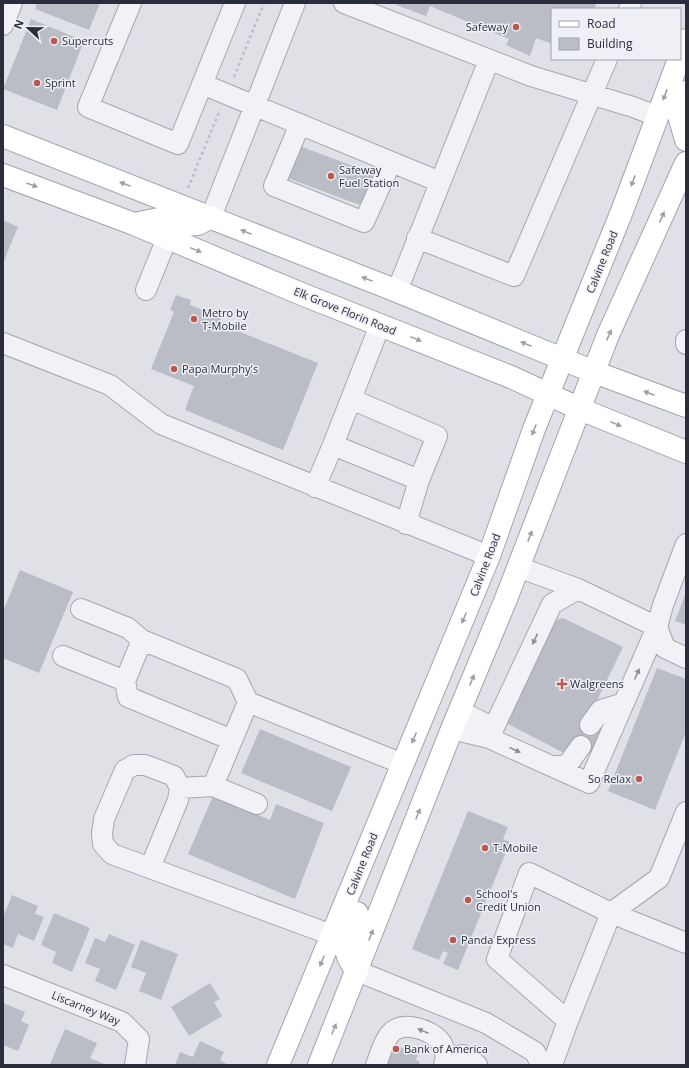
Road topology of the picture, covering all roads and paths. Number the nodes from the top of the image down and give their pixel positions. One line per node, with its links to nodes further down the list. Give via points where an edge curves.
1 (12, 3): 6 (street)
2 (131, 3): 12 (street, via 88,107 178,144)
3 (235, 3): 12 (street)
4 (295, 3): 15 (street)
5 (344, 3): 9 (street)
6 (3, 25)
7 (686, 40): 8 (main road)
8 (681, 53)
9 (489, 60): 14 (street, via 531,76); 23 (street)
10 (607, 60): 14 (street)
11 (679, 60): 16 (main road, Calvine Road, one-way to 16)
12 (202, 84): 15 (street)
13 (686, 92): 19 (main road, via 678,112)
14 (592, 94): 16 (street); 27 (street, via 514,276)
15 (254, 106): 17 (street); 24 (street)
16 (657, 116): 34 (main road, Calvine Road, one-way to 34)
17 (300, 124): 20 (street); 20 (street, via 274,186 364,222)
18 (3, 136): 24 (main road, one-way to 18)
19 (686, 140)
20 (391, 162): 23 (street)
21 (686, 163): 35 (main road, one-way to 21, via 608,335)
22 (3, 175): 25 (main road, Elk Grove Florin Road, one-way to 25)
23 (440, 182): 27 (street)
24 (211, 218): 25 (main road, via 198,224 185,225 159,219); 29 (main road, one-way to 24)
25 (134, 224): 26 (main road, Elk Grove Florin Road)
26 (167, 238): 28 (street); 30 (main road, Elk Grove Florin Road, one-way to 30)
27 (417, 238): 29 (street)
28 (146, 290)
29 (397, 291): 34 (main road, one-way to 29)
30 (380, 325): 36 (main road, Elk Grove Florin Road, one-way to 36); 37 (street)
31 (6, 338): 43 (street, via 51,353 110,384 161,424)
32 (686, 340): 33 (street)
33 (686, 344)
34 (562, 359): 35 (main road); 36 (main road, Calvine Road)
35 (594, 372): 38 (main road, one-way to 35); 39 (main road)
36 (549, 394): 39 (main road, Elk Grove Florin Road); 46 (main road, Calvine Road, one-way to 46)
37 (351, 399): 40 (street); 42 (street, via 438,436)
38 (686, 406)
39 (580, 409): 41 (main road, Elk Grove Florin Road, one-way to 41); 47 (main road, one-way to 39)
40 (333, 445): 42 (street); 43 (street)
41 (686, 452)
42 (419, 480): 44 (street)
43 (315, 487): 44 (street)
44 (406, 524): 46 (street)
45 (686, 544): 51 (street)
46 (489, 556): 63 (main road, Calvine Road, one-way to 63)
47 (518, 567): 49 (street); 58 (main road, one-way to 47)
48 (686, 580): 51 (street, via 670,617)
49 (578, 589): 51 (street); 60 (street, one-way to 60, via 552,604)
50 (81, 609): 52 (street, via 128,628)
51 (657, 627): 54 (street, via 665,648); 57 (street, one-way to 51)
52 (142, 640): 55 (street); 56 (street, via 237,679)
53 (63, 656): 55 (street)
54 (686, 658)
55 (125, 682): 61 (street, via 128,697)
56 (248, 702): 61 (street); 63 (street)
57 (622, 708): 59 (street); 64 (street, via 589,783)
58 (456, 720): 60 (street); 74 (main road, one-way to 58)
59 (594, 726)
60 (491, 733): 64 (street, one-way to 64)
61 (232, 740): 65 (street)
62 (584, 748): 64 (street)
63 (403, 764): 69 (main road, Calvine Road)
64 (560, 770)
65 (213, 786): 66 (street); 67 (street)
66 (180, 788): 70 (street, via 178,800); 70 (street, via 174,776 145,765 134,765 125,770 104,820 103,844 112,854)
67 (257, 804)
68 (686, 812): 71 (street, via 659,878)
69 (371, 842): 72 (main road, Calvine Road); 74 (main road, via 370,878 347,937 345,949 348,960)
70 (150, 868): 72 (street)
71 (611, 913): 73 (street); 76 (street); 76 (street, via 528,873 497,959)
72 (332, 936): 79 (main road, Calvine Road, one-way to 79)
73 (686, 943)
74 (356, 972): 80 (main road, one-way to 74); 83 (street, via 486,1023 535,1052)
75 (3, 975): 78 (street, Liscarney Way, via 122,1022 139,1039)
76 (568, 1021): 84 (street)
77 (445, 1062): 81 (street, one-way to 81, via 441,1042 429,1033 414,1027 402,1026 391,1034); 82 (street, via 463,1055)
78 (135, 1065)
79 (278, 1065)
80 (320, 1065)
81 (376, 1065)
82 (477, 1065)
83 (541, 1065)
84 (552, 1065)

